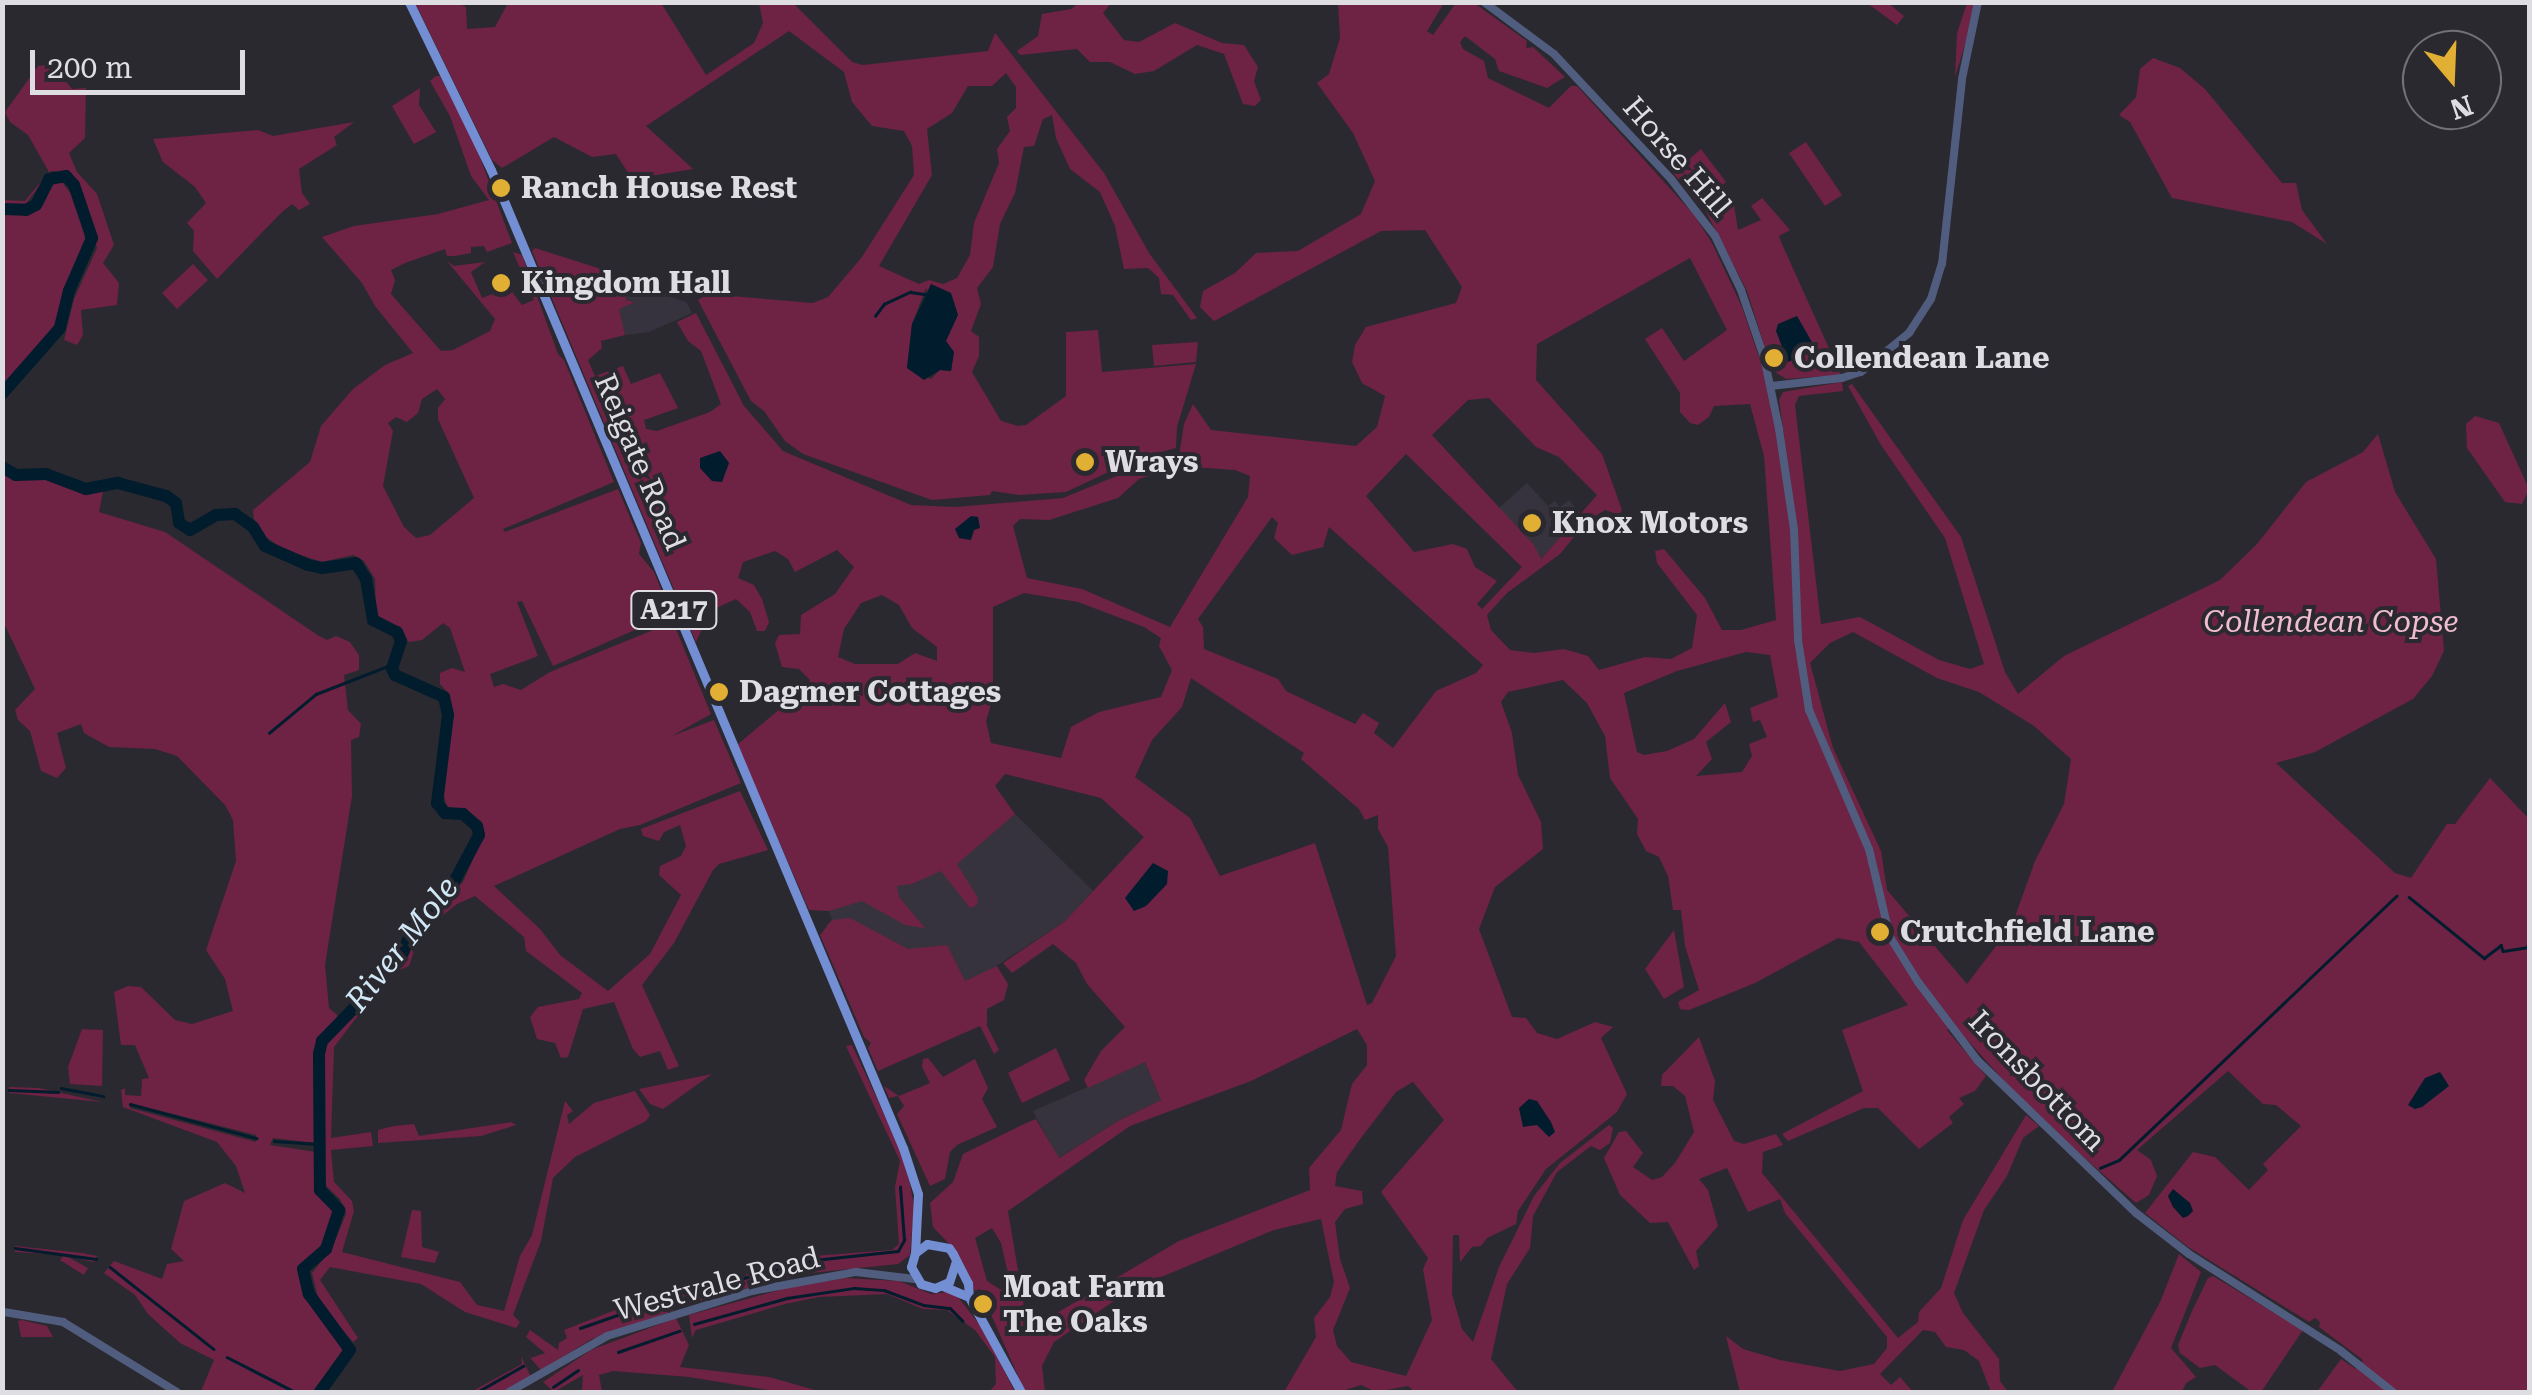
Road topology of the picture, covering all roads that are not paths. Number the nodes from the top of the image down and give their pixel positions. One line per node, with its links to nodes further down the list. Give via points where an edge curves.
1 (409, 2): 5 (main road, Reigate Road / A217, via 492,170 903,1148)
2 (1484, 2): 4 (street, Horse Hill, via 1554,54 1698,211 1742,290)
3 (1978, 2): 4 (street, via 1962,79 1942,264 1931,299 1909,333 1861,372)
4 (1772, 386): 17 (street, Ironsbottom, via 1794,528 1798,640 1809,710 1869,849 1890,937 1978,1061 2136,1213)
5 (920, 1224): 6 (main road, Reigate Road / A217); 7 (main road, Reigate Road / A217)
6 (934, 1243): 7 (main road); 8 (main road, via 948,1248)
7 (914, 1257): 9 (street, Westvale Road); 10 (main road)
8 (956, 1262): 11 (main road); 12 (main road)
9 (892, 1273): 10 (street, Westvale Road); 15 (street, Westvale Road, via 811,1278 643,1322 569,1355)
10 (915, 1278): 11 (main road, via 928,1287)
11 (943, 1286): 12 (main road)
12 (969, 1297): 16 (main road)
13 (4, 1312): 14 (street, via 63,1322)
14 (177, 1392)
15 (509, 1392)
16 (1021, 1392)
17 (2393, 1392)

